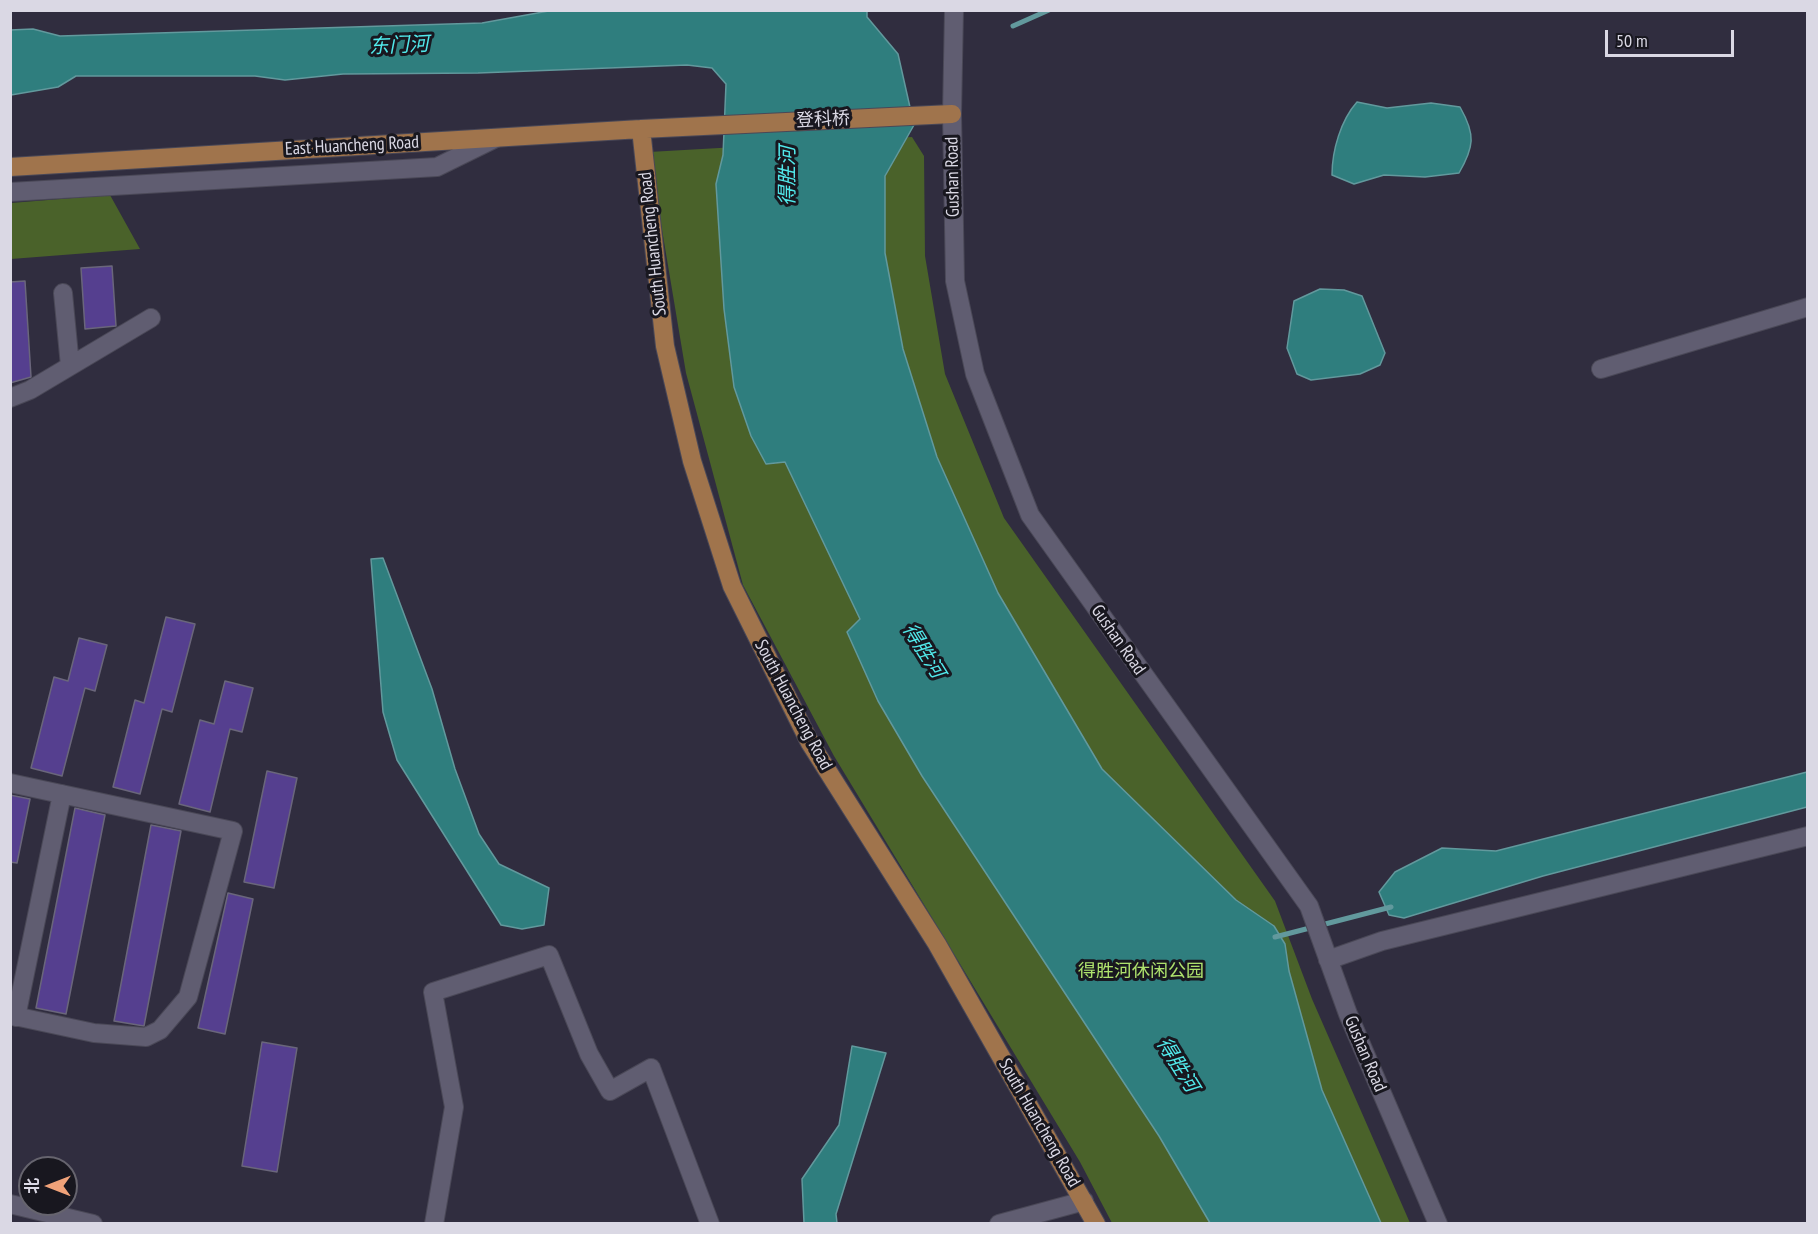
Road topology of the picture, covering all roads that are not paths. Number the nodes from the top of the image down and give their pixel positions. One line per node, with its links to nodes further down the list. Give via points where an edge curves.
1 (954, 10): 2 (street, Gushan Road)
2 (952, 114): 3 (main road, 登科桥); 17 (street, Gushan Road, via 955,281 975,374 1030,515 1309,906)
3 (693, 127): 4 (main road, East Huancheng Road)
4 (641, 129): 5 (main road, East Huancheng Road); 19 (main road, South Huancheng Road, via 665,346 692,461 732,586 810,743 937,944)
5 (497, 138): 6 (main road, East Huancheng Road); 7 (street, via 437,167)
6 (10, 167)
7 (10, 192)
8 (63, 293): 11 (street)
9 (1808, 307): 12 (street)
10 (151, 318): 11 (street)
11 (70, 366): 13 (street)
12 (1601, 369)
13 (10, 398)
14 (10, 783): 15 (street)
15 (62, 794): 18 (street); 18 (street, via 233,831 188,998 159,1030 146,1037 94,1033)
16 (1808, 836): 17 (street, via 1383,940)
17 (1329, 960): 26 (street, Gushan Road, via 1348,1014)
18 (13, 1016)
19 (1084, 1201): 24 (street); 25 (main road, South Huancheng Road)
20 (11, 1210): 21 (street)
21 (93, 1224)
22 (434, 1224): 23 (street, via 454,1107 433,992 549,955 589,1054 610,1091 651,1068)
23 (710, 1224)
24 (999, 1224)
25 (1096, 1224)
26 (1438, 1224)

